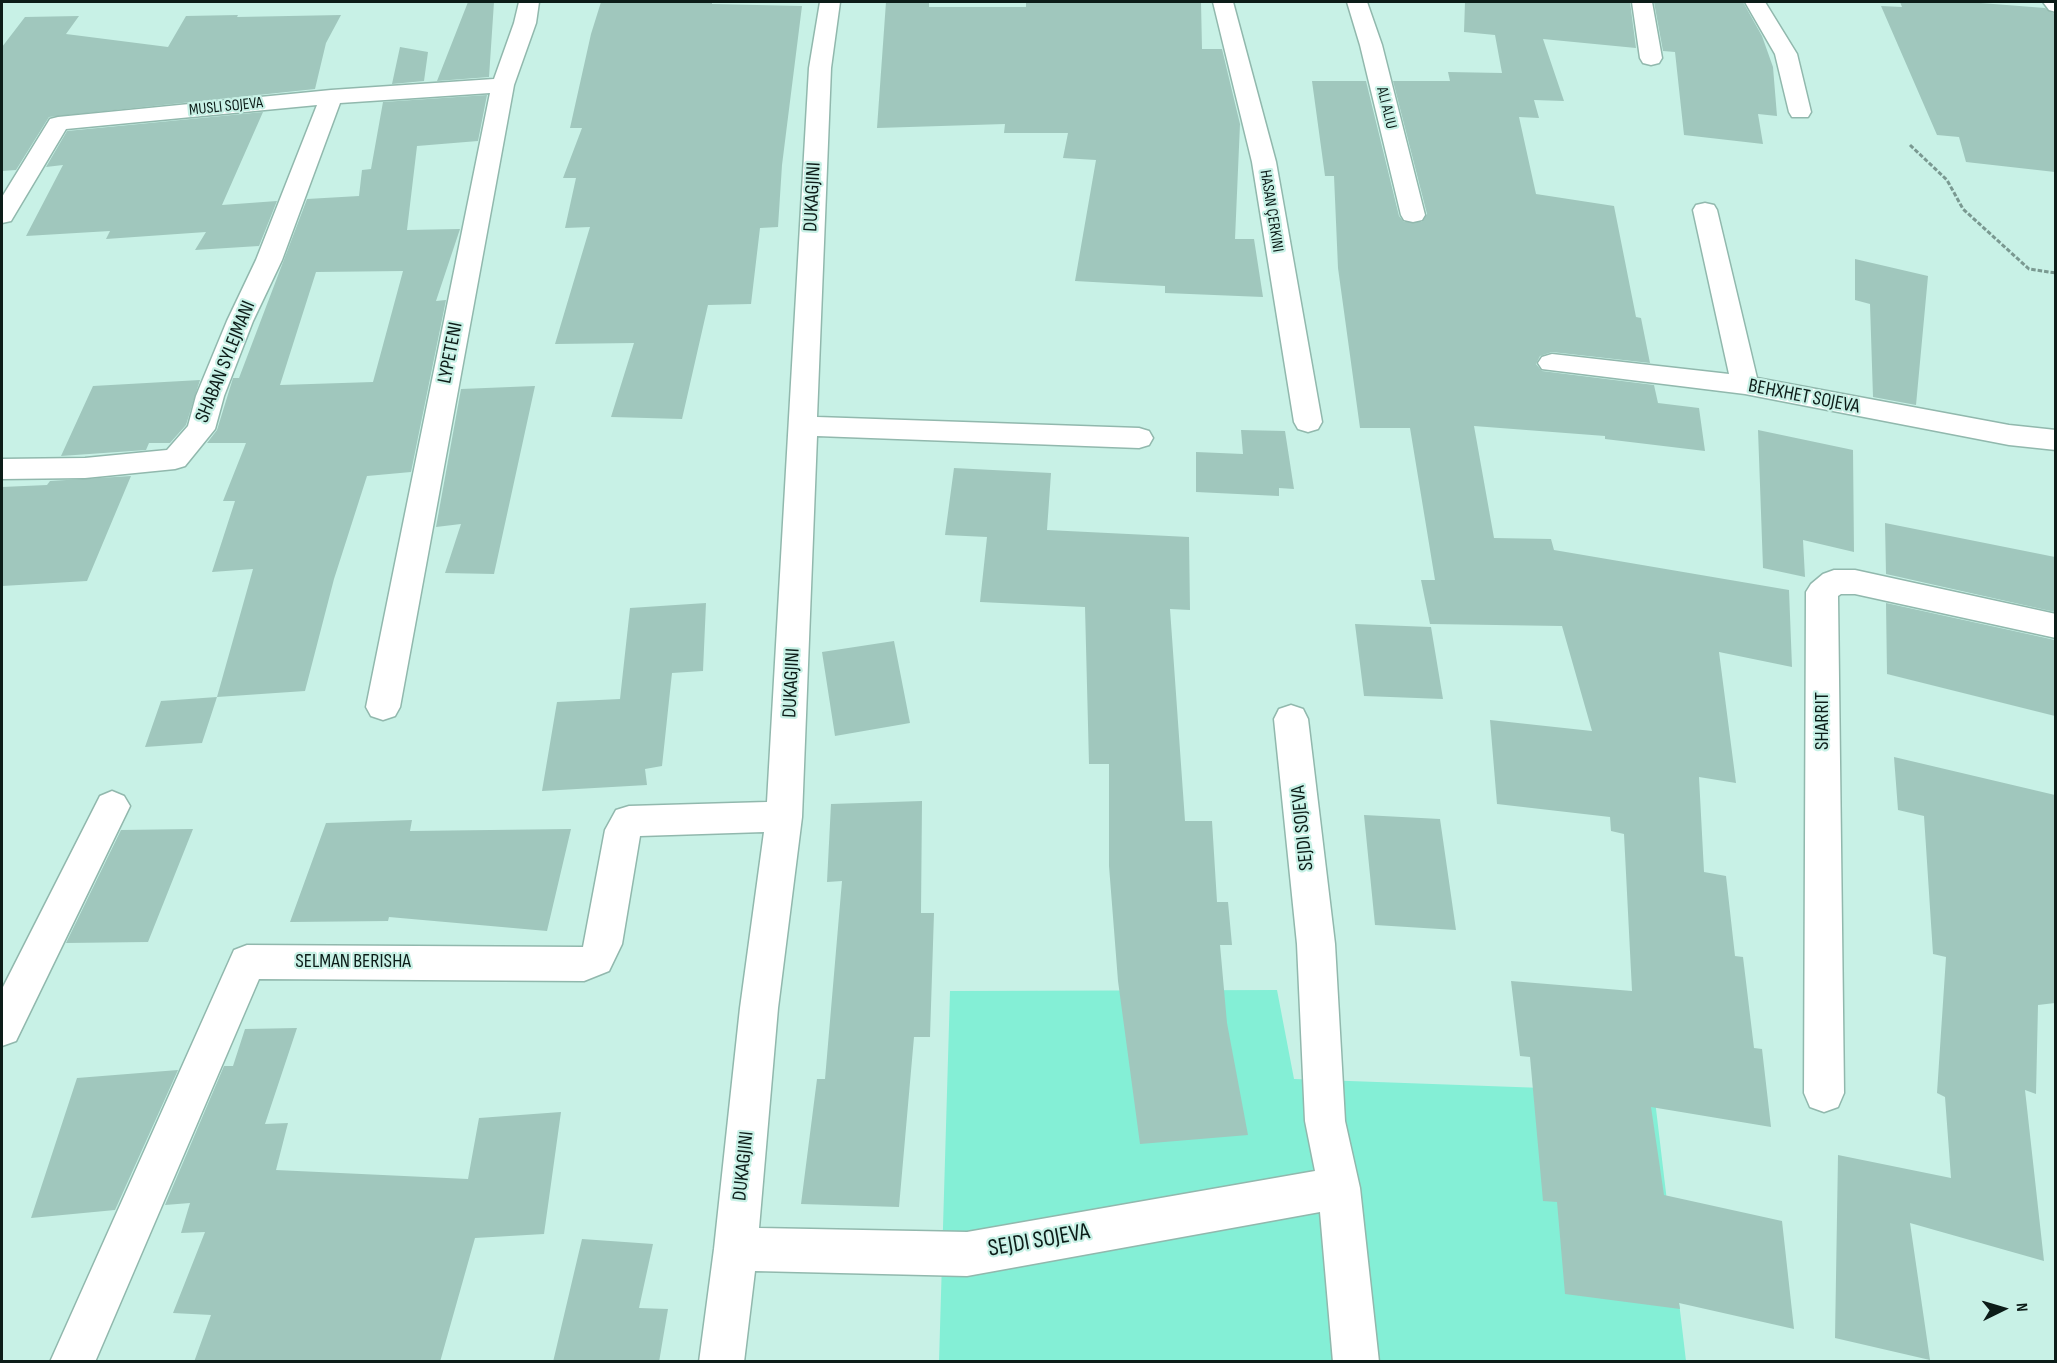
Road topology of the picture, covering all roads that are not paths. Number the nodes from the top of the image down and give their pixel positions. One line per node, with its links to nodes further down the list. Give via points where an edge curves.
1 (529, 2): 10 (street, LYPETENI)
2 (830, 2): 19 (street, DUKAGJINI, via 820,68)
3 (1223, 2): 18 (street, HASAN ÇERKINI, via 1264,162)
4 (1357, 2): 14 (street, ALI ALIU)
5 (1642, 2): 9 (street)
6 (1755, 2): 12 (street, via 1786,54)
7 (2053, 2): 8 (street)
8 (2055, 6)
9 (1651, 57)
10 (502, 85): 11 (street, MUSLI SOJEVA); 24 (street, LYPETENI)
11 (331, 97): 15 (street, MUSLI SOJEVA, via 58,124); 22 (street, SHABAN SYLEJMANI, via 270,260 223,364 201,429 175,459 85,468)
12 (1800, 112)
13 (1705, 210): 17 (street)
14 (1413, 215)
15 (2, 216)
16 (1552, 363): 17 (street, BEHXHET SOJEVA)
17 (1745, 385): 21 (street, BEHXHET SOJEVA, via 2009,435)
18 (1308, 423)
19 (801, 426): 20 (street); 27 (street, DUKAGJINI)
20 (1139, 438)
21 (2055, 440)
22 (2, 469)
23 (2055, 626): 29 (street, SHARRIT, via 1855,582 1834,582 1822,592)
24 (383, 707)
25 (1291, 719): 30 (street, SEJDI SOJEVA, via 1316,944 1324,1121)
26 (112, 806): 28 (street)
27 (784, 817): 31 (street, DUKAGJINI, via 759,1008); 32 (street, SELMAN BERISHA, via 629,821 624,830 603,944 596,959 584,964 247,962)
28 (2, 1028)
29 (1824, 1093)
30 (1339, 1188): 31 (street, SEJDI SOJEVA, via 968,1254); 34 (street, SEJDI SOJEVA)
31 (736, 1249): 33 (street, DUKAGJINI)
32 (72, 1362)
33 (721, 1362)
34 (1356, 1362)

